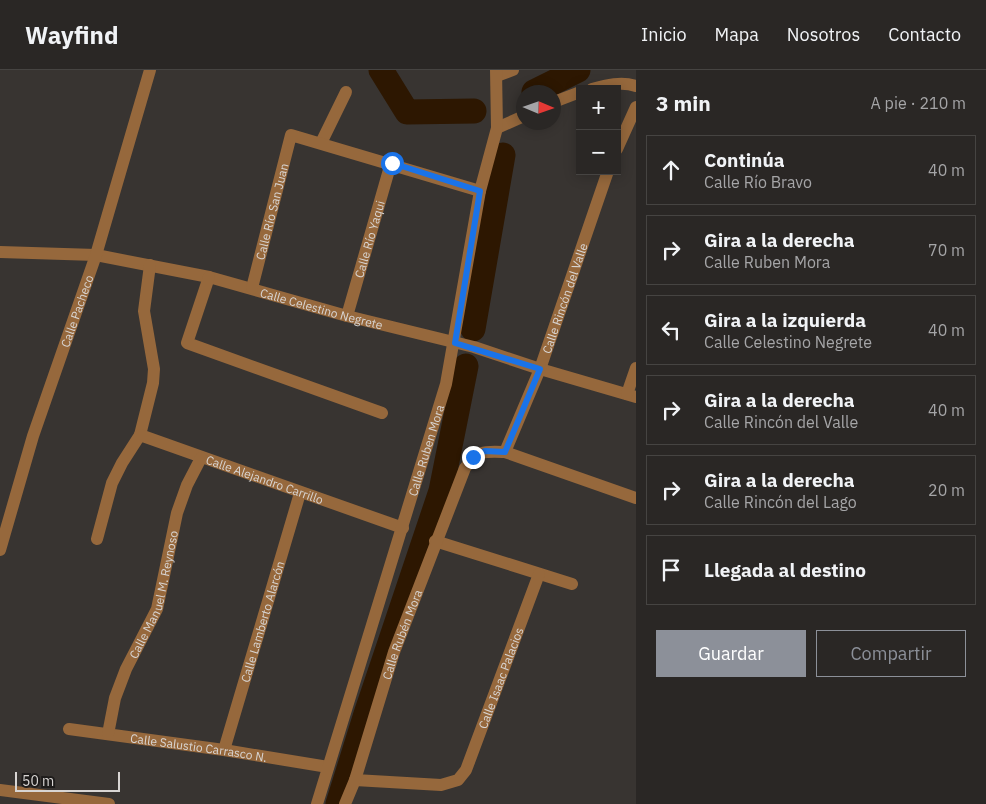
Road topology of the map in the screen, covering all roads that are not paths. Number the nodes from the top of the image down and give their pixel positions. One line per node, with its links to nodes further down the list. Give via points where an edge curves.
1 (150, 70): 18 (street, Calle Pacheco)
2 (513, 70): 3 (street)
3 (497, 79): 11 (street, Calle Ruben Mora)
4 (604, 85): 5 (street)
5 (636, 86)
6 (346, 92): 13 (street)
7 (576, 94): 8 (street)
8 (561, 99)
9 (636, 107): 12 (street)
10 (516, 120): 11 (street)
11 (497, 128): 16 (street, Calle Ruben Mora)
12 (621, 140)
13 (321, 143): 14 (street); 21 (street, Calle Río San Juan, via 291,134)
14 (392, 163): 16 (street); 22 (street, Calle Río Yaqui)
15 (607, 175): 25 (street, Calle Rincón del Valle)
16 (480, 191): 23 (street, Calle Ruben Mora)
17 (0, 252): 18 (street, Calle Celestino Negrete)
18 (96, 255): 19 (street, Calle Celestino Negrete); 36 (street, Calle Pacheco, via 33,436)
19 (150, 265): 20 (street, Calle Celestino Negrete); 28 (street, via 144,311 154,370)
20 (209, 277): 21 (street, Calle Celestino Negrete); 27 (street, via 187,343)
21 (252, 288): 22 (street, Calle Celestino Negrete)
22 (347, 316): 23 (street, Calle Celestino Negrete)
23 (455, 343): 25 (street, Calle Celestino Negrete); 33 (street, Calle Ruben Mora)
24 (636, 368): 26 (street)
25 (540, 369): 26 (street, Calle Celestino Negrete); 29 (street, Calle Rincón del Valle)
26 (631, 395)
27 (382, 413)
28 (140, 435): 30 (street, Calle Alejandro Carrillo); 34 (street, via 112,483)
29 (505, 452): 32 (street); 35 (street, Calle Rubén Mora, via 485,451 473,457 465,468)
30 (202, 458): 31 (street, Calle Alejandro Carrillo); 40 (street, Calle Manuel M. Reynoso, via 177,513 157,609 115,698)
31 (300, 493): 33 (street, Calle Alejandro Carrillo); 41 (street, Calle Lamberto Alarcón)
32 (636, 498)
33 (403, 528): 42 (street, Calle Ruben Mora)
34 (97, 539)
35 (435, 541): 37 (street); 43 (street, Calle Rubén Mora, via 394,652)
36 (0, 550)
37 (539, 574): 38 (street); 43 (street, Calle Isaac Palacios, via 466,770 458,780 441,785)
38 (572, 584)
39 (69, 729): 40 (street, Calle Salustio Carrasco N.)
40 (108, 734): 41 (street, Calle Salustio Carrasco N.)
41 (224, 750): 42 (street, Calle Salustio Carrasco N.)
42 (328, 768): 46 (street, Calle Ruben Mora)
43 (355, 780): 47 (street, Calle Rubén Mora)
44 (0, 790): 45 (street)
45 (109, 804)
46 (317, 804)
47 (345, 804)

